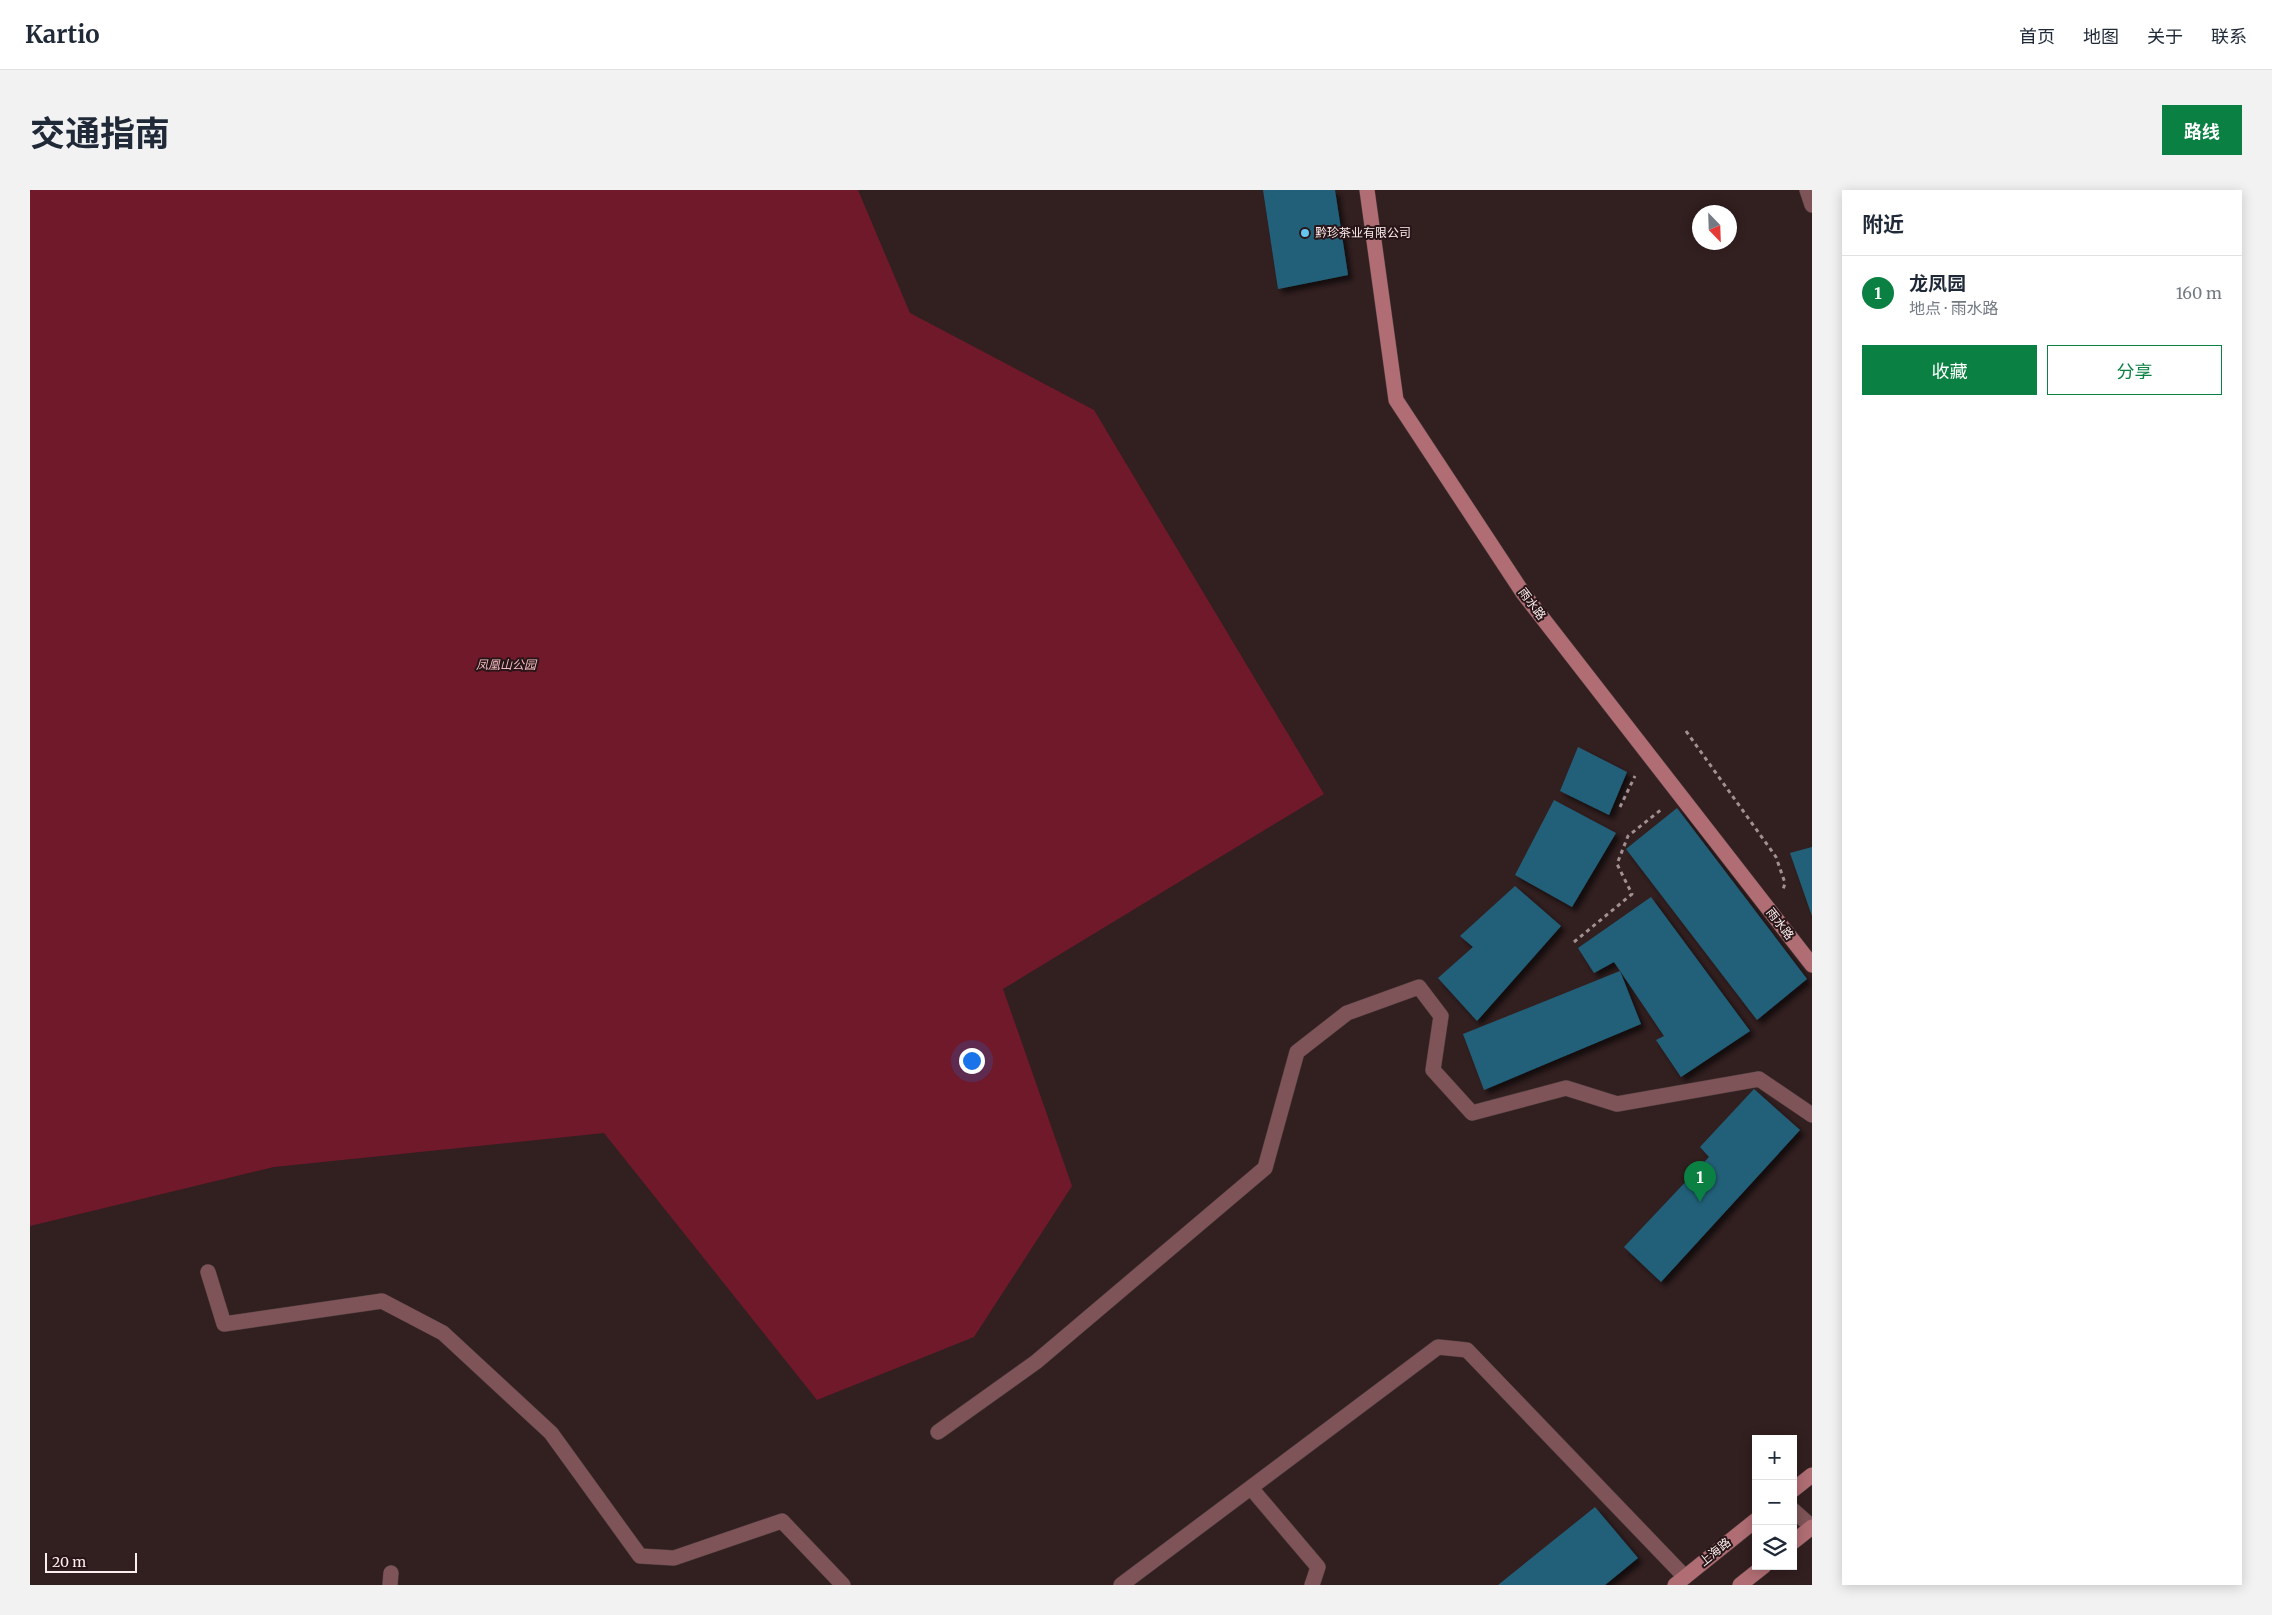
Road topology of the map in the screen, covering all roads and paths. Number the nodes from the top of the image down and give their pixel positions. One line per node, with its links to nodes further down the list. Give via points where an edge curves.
1 (1368, 190): 5 (street, 雨水路, via 1396,400 1523,593)
2 (1807, 190): 3 (street)
3 (1812, 205)
4 (1686, 730): 6 (path, via 1776,857 1785,883)
5 (1680, 795): 6 (street, 雨水路); 7 (path, via 1628,836 1617,864 1632,894)
6 (1775, 917): 8 (street, 雨水路)
7 (1574, 942)
8 (1812, 965)
9 (1812, 1115): 11 (street, via 1760,1079 1617,1104 1566,1088 1472,1113 1433,1070 1441,1016 1418,987 1365,1006 1347,1013 1297,1052 1265,1168 1036,1362)
10 (208, 1272): 21 (street, via 224,1324 382,1301 443,1333 551,1432 640,1556 674,1558 782,1521)
11 (938, 1432)
12 (1812, 1475): 13 (street)
13 (1797, 1487)
14 (1251, 1488): 20 (street, via 1438,1347 1467,1350); 22 (street); 23 (street, via 1318,1567)
15 (1797, 1514): 17 (street)
16 (1752, 1523): 20 (street, 上海路)
17 (1812, 1527): 18 (street)
18 (1797, 1539)
19 (1759, 1570): 24 (street)
20 (1680, 1581)
21 (843, 1585)
22 (1121, 1585)
23 (1312, 1585)
24 (1740, 1585)

